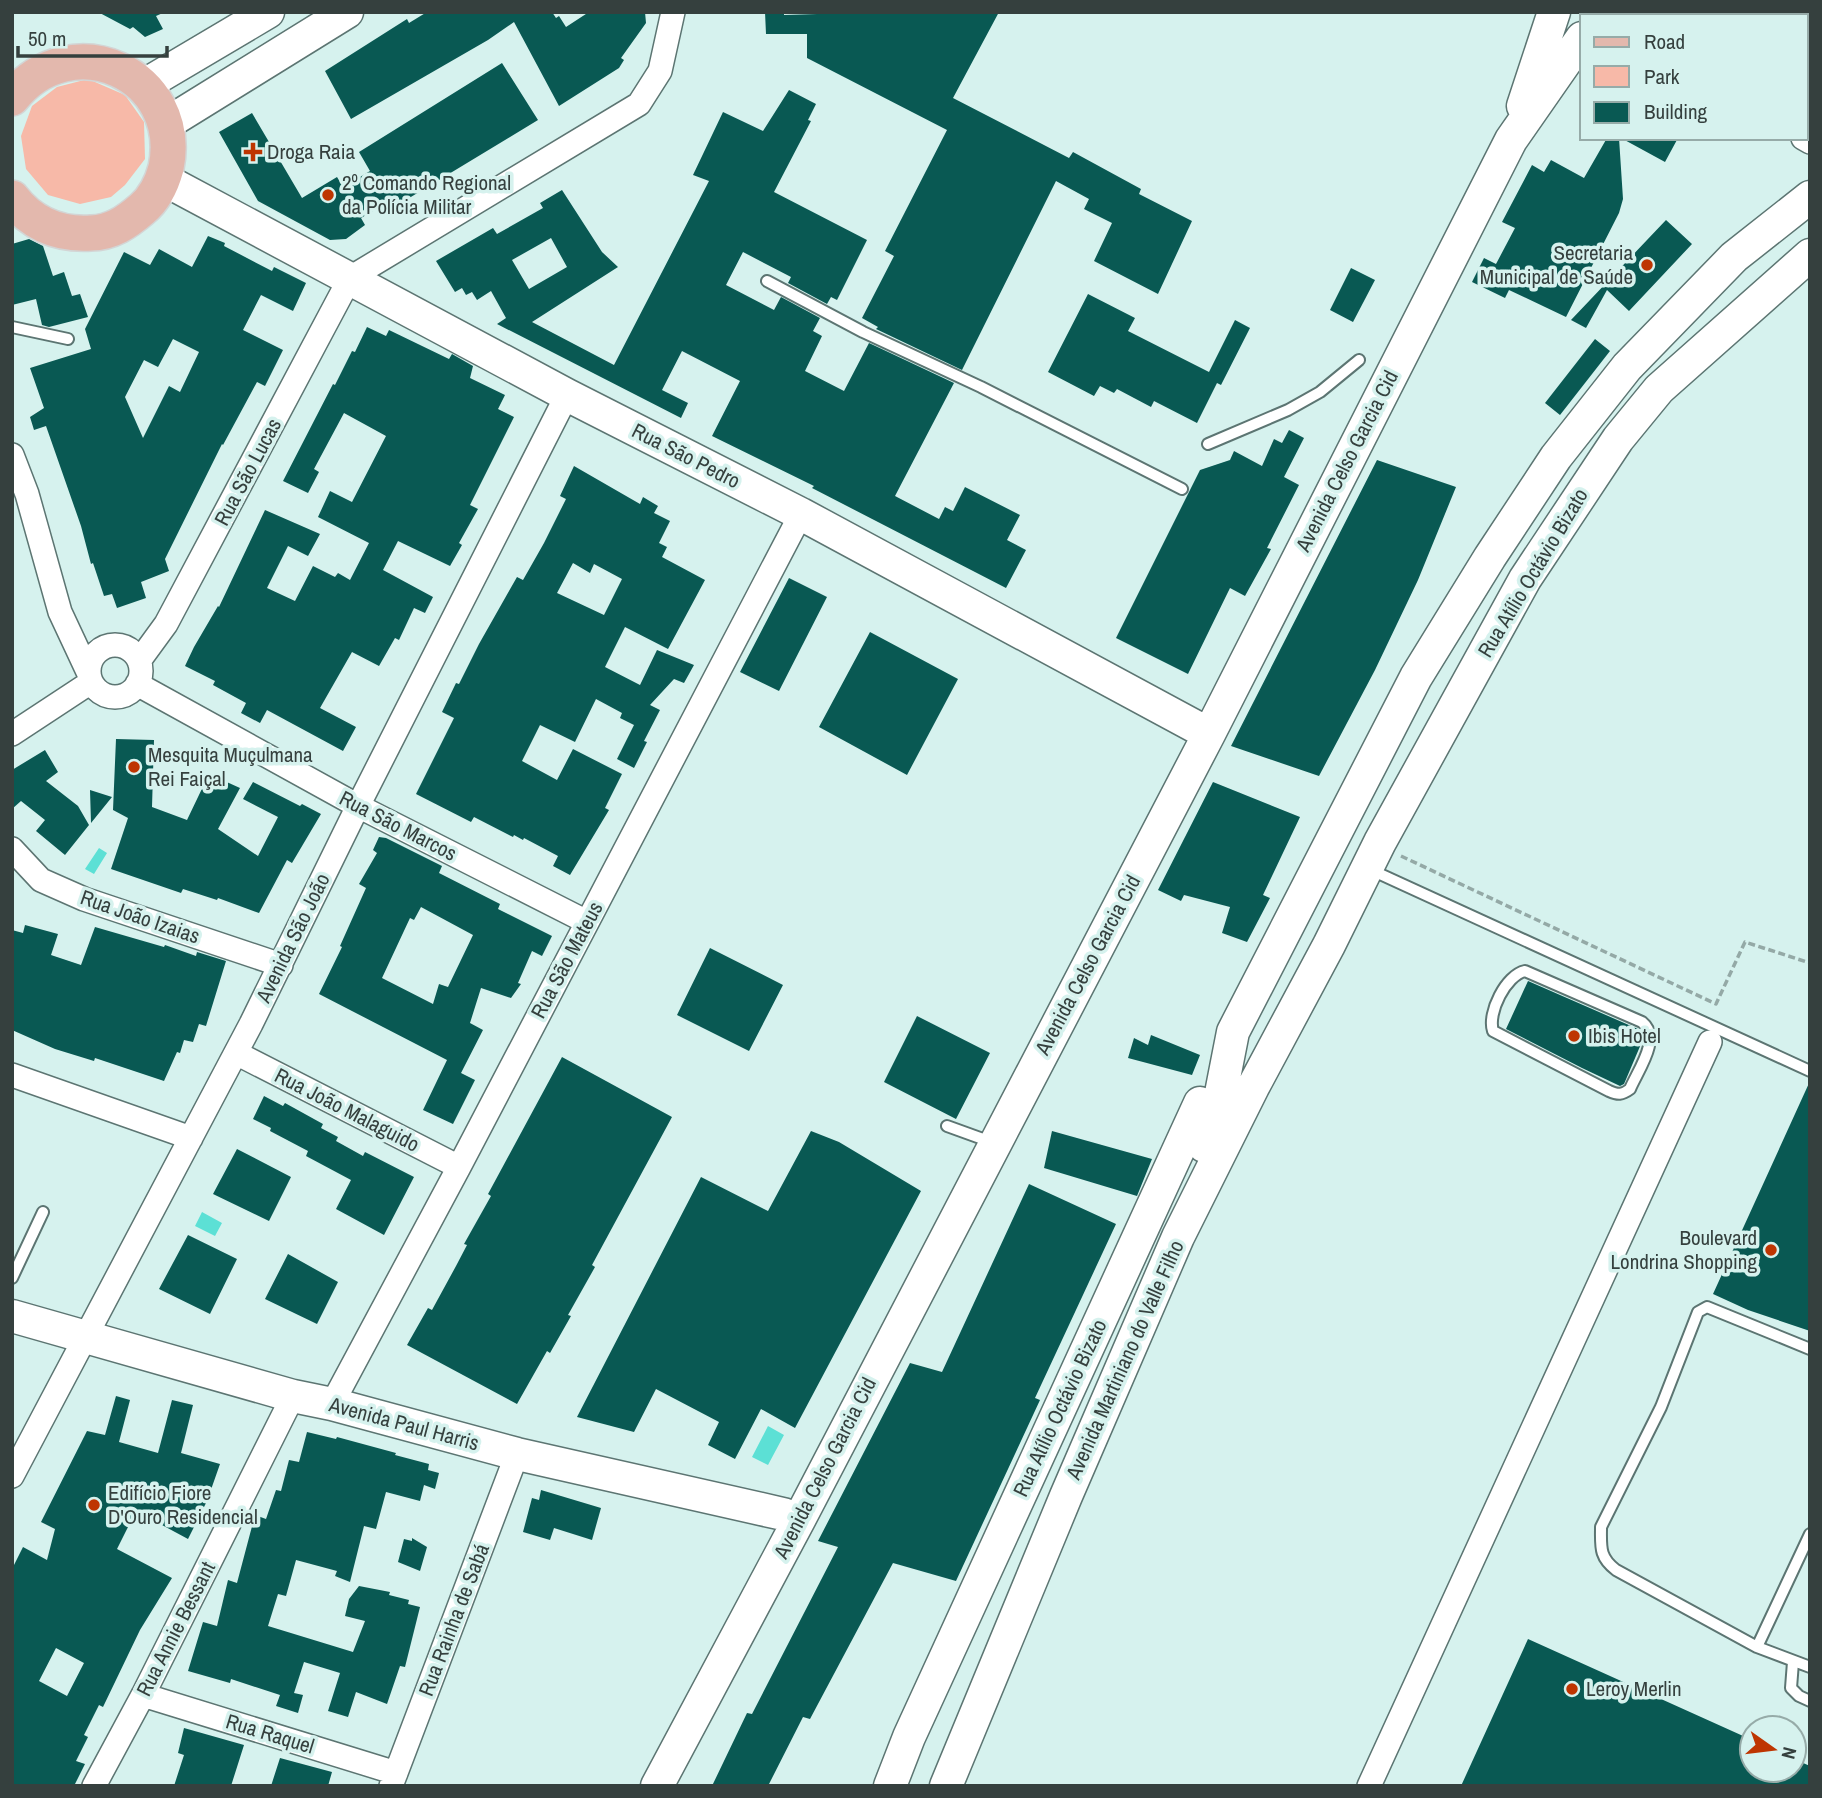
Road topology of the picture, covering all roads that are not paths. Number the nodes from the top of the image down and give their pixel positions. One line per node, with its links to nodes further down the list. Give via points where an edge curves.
1 (268, 12): 6 (street)
2 (347, 12): 8 (street)
3 (673, 12): 14 (street, via 660,71 639,104)
4 (1554, 12): 9 (street, Avenida Celso Garcia Cid)
5 (1580, 40): 9 (street, Avenida Celso Garcia Cid)
6 (143, 86): 7 (main road, via 122,70 96,62 70,62); 8 (main road)
7 (16, 87)
8 (166, 124): 10 (main road, via 169,152)
9 (1511, 141): 31 (street, Avenida Celso Garcia Cid)
10 (163, 179): 12 (main road, via 149,204 127,223 100,233 53,229); 14 (street, Rua São Pedro)
11 (1810, 197): 39 (street, via 1734,257 1627,367 1556,457 1416,677)
12 (15, 207)
13 (1810, 255): 34 (street, Rua Atílio Octávio Bizato, via 1660,389 1618,439 1525,579)
14 (350, 278): 19 (street, Rua São Pedro); 27 (street, Rua São Lucas, via 166,624)
15 (767, 281): 22 (lane)
16 (12, 327): 17 (lane)
17 (68, 339)
18 (1359, 360): 20 (lane, via 1320,392 1288,410)
19 (567, 395): 24 (street, Rua São Pedro); 32 (street, Avenida São João)
20 (1208, 444)
21 (12, 455): 23 (street)
22 (1182, 489)
23 (19, 498): 25 (street)
24 (801, 514): 31 (street, Rua São Pedro); 35 (street, Rua São Mateus)
25 (60, 612): 26 (street); 28 (street)
26 (105, 647): 27 (street, via 121,646); 28 (street, via 93,657)
27 (139, 661): 29 (street)
28 (90, 678): 29 (street, via 103,694 118,697); 30 (street)
29 (137, 684): 32 (street, Rua São Marcos)
30 (12, 734)
31 (1209, 734): 46 (street, Avenida Celso Garcia Cid)
32 (358, 806): 35 (street, Rua São Marcos); 37 (street, Avenida São João)
33 (12, 849): 37 (street, Rua João Izaias, via 41,880 84,899)
34 (1372, 857): 36 (street, Rua Atílio Octávio Bizato); 42 (lane)
35 (587, 922): 47 (street, Rua São Mateus)
36 (1329, 945): 49 (street, Avenida Martiniano do Valle Filho)
37 (281, 965): 41 (street, Avenida São João)
38 (1492, 1015): 38 (lane, via 1493,1031 1617,1095 1630,1089 1650,1042 1651,1033 1642,1022 1525,971 1507,982)
39 (1233, 1032): 49 (street, via 1215,1124 1170,1219); 68 (street, Rua Atílio Octávio Bizato)
40 (1710, 1042): 70 (street)
41 (236, 1053): 45 (street, Avenida São João); 47 (street, Rua João Malaguido)
42 (1810, 1072)
43 (12, 1075): 45 (street)
44 (947, 1126): 46 (lane)
45 (191, 1138): 52 (street, Avenida São João)
46 (995, 1143): 58 (street, Avenida Celso Garcia Cid)
47 (459, 1167): 55 (street, Rua São Mateus)
48 (43, 1212): 50 (lane)
49 (1178, 1237): 69 (street, Avenida Martiniano do Valle Filho)
50 (12, 1278)
51 (12, 1317): 52 (street, Avenida Paul Harris)
52 (85, 1337): 54 (street, Avenida Paul Harris); 57 (street, Avenida São João)
53 (1810, 1349): 60 (lane, via 1702,1308 1661,1407 1601,1527 1606,1562)
54 (293, 1396): 55 (street, Avenida Paul Harris); 63 (street, Rua Annie Bessant)
55 (332, 1405): 56 (street, Avenida Paul Harris)
56 (517, 1454): 58 (street, Avenida Paul Harris); 65 (street, Rua Rainha de Sabá)
57 (12, 1476)
58 (799, 1520): 67 (street, Avenida Celso Garcia Cid)
59 (1810, 1534): 60 (lane)
60 (1757, 1647): 61 (lane)
61 (1793, 1662): 62 (lane); 64 (lane, via 1791,1688)
62 (1810, 1667)
63 (143, 1695): 65 (street, Rua Raquel); 66 (street, Rua Annie Bessant)
64 (1810, 1701)
65 (394, 1779)
66 (94, 1786)
67 (657, 1786)
68 (890, 1786)
69 (946, 1786)
70 (1370, 1786)

